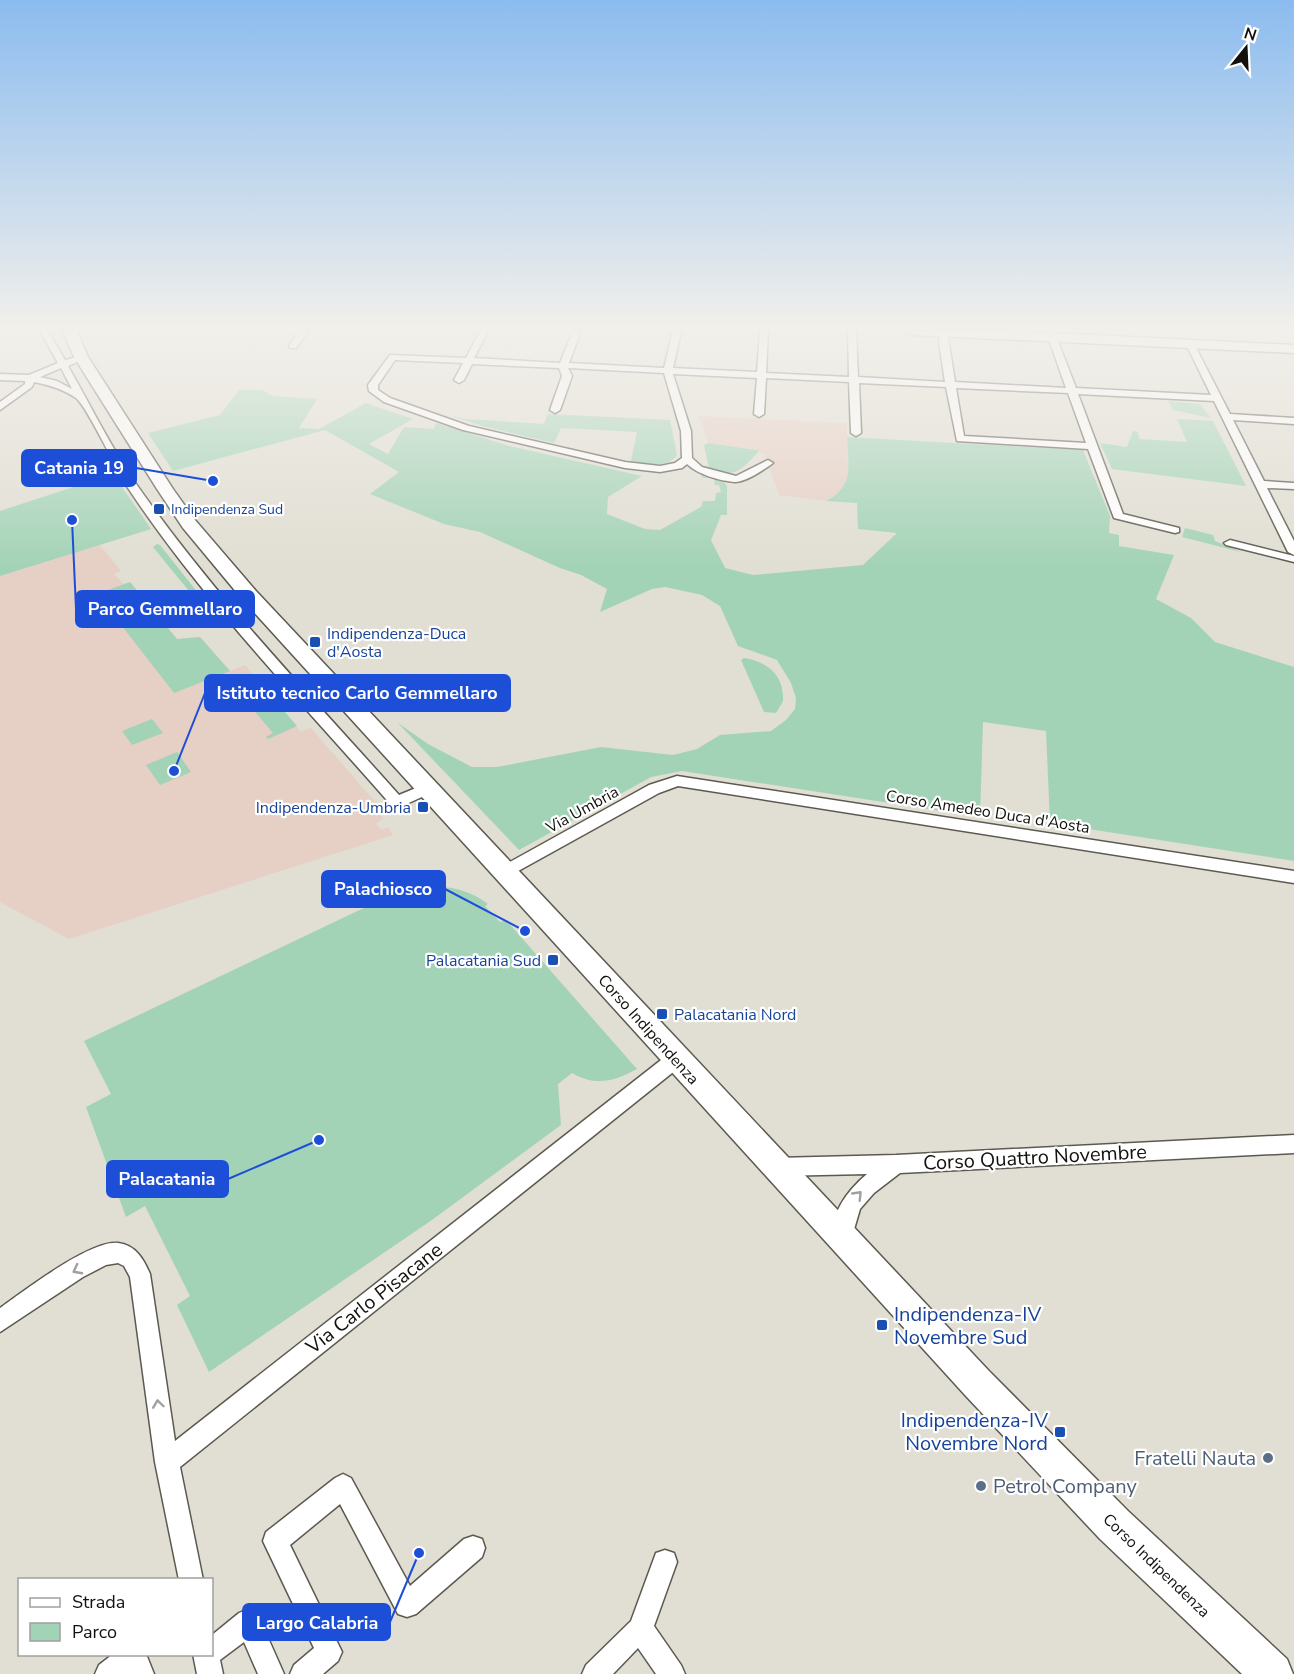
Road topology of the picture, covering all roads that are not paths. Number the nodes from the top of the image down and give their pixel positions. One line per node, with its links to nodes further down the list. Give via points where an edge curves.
1 (88, 409): 19 (street, via 132,486)
2 (106, 409): 19 (main road, Corso Indipendenza)
3 (413, 409): 15 (street, via 466,428 641,468 669,468)
4 (679, 409): 15 (street, via 686,431)
5 (759, 409): 10 (street)
6 (855, 409): 13 (street)
7 (955, 409): 14 (street, via 960,438)
8 (1079, 409): 14 (street)
9 (1222, 409): 11 (street)
10 (759, 414)
11 (1226, 417): 12 (street); 17 (street)
12 (1294, 421)
13 (856, 433)
14 (1092, 446): 20 (street, via 1118,516)
15 (687, 459): 16 (street, via 698,469 736,479)
16 (768, 463)
17 (1260, 484): 18 (street); 22 (street)
18 (1294, 486)
19 (177, 528): 25 (main road, Corso Indipendenza, via 249,595)
20 (1175, 530)
21 (1230, 543): 23 (street)
22 (1294, 552)
23 (1294, 558)
24 (677, 781): 25 (street, Via Umbria, via 654,789); 26 (street, Corso Amedeo Duca d'Aosta)
25 (506, 871): 27 (main road, Corso Indipendenza)
26 (1294, 877)
27 (676, 1059): 30 (main road, Corso Indipendenza); 33 (street, Via Carlo Pisacane)
28 (1294, 1144): 29 (street, Corso Quattro Novembre)
29 (896, 1164): 30 (street, Corso Quattro Novembre); 31 (street, one-way to 29, via 848,1206 859,1192)
30 (776, 1167): 31 (main road, Corso Indipendenza)
31 (843, 1239): 47 (main road, Corso Indipendenza, via 1114,1525)
32 (0, 1321): 33 (street, one-way to 32, via 140,1274 131,1259 118,1253 99,1259 72,1272)
33 (167, 1461): 36 (street)
34 (473, 1548): 44 (street, via 407,1605 343,1486 275,1541 329,1652)
35 (664, 1562): 37 (street)
36 (190, 1578)
37 (640, 1629): 45 (street); 46 (street)
38 (213, 1654): 43 (street, via 248,1622)
39 (132, 1656): 41 (street)
40 (133, 1656): 42 (street)
41 (108, 1674)
42 (141, 1674)
43 (271, 1674)
44 (303, 1674)
45 (595, 1674)
46 (672, 1674)
47 (1272, 1674)

